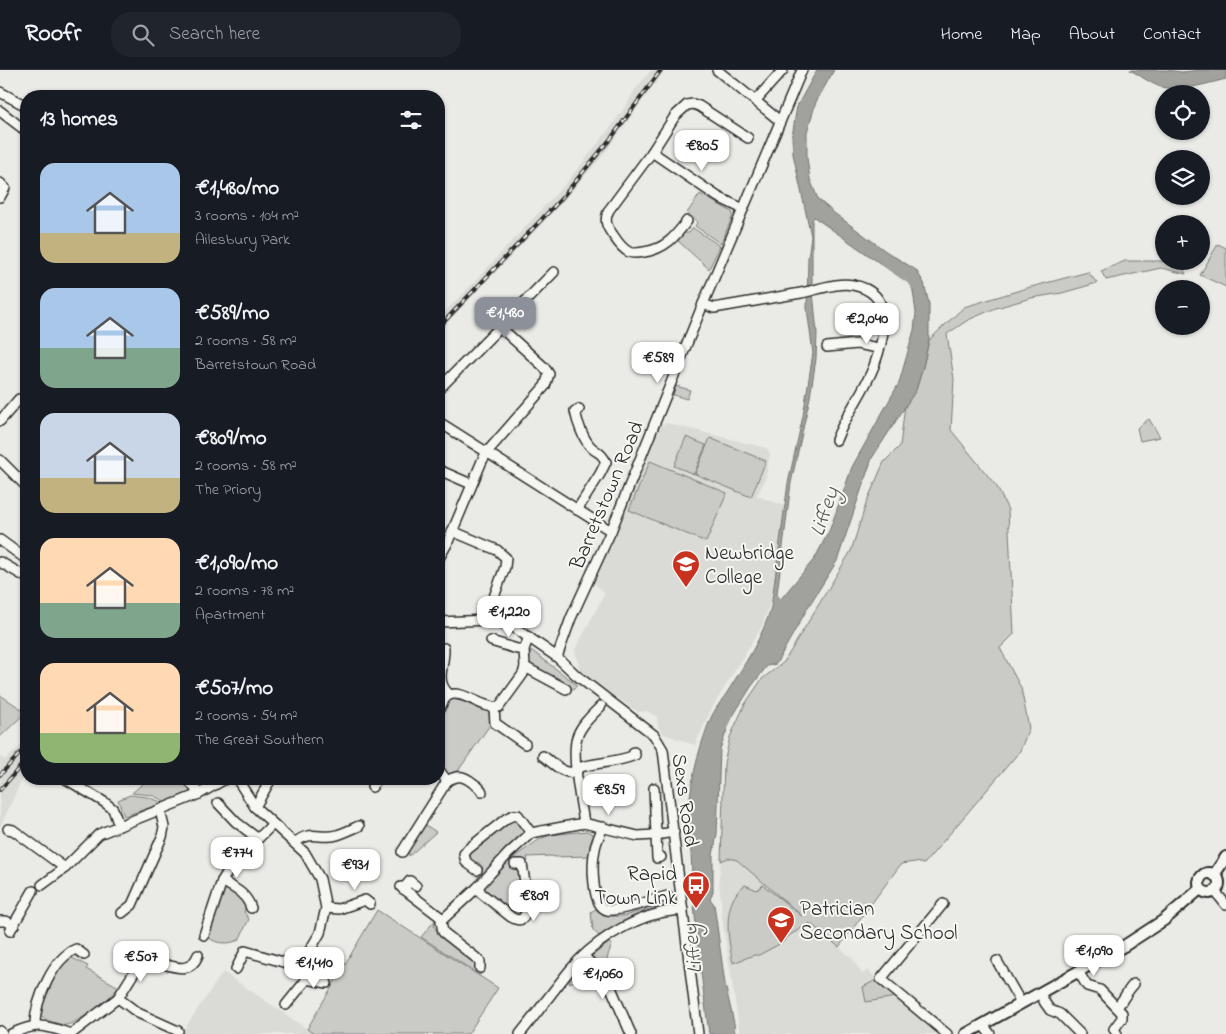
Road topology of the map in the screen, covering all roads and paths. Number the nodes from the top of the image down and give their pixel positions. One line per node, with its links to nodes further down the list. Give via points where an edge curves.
1 (717, 70): 5 (street)
2 (783, 70): 5 (street)
3 (802, 70): 8 (street, Barretstown Road)
4 (0, 92): 6 (street)
5 (756, 100): 8 (street)
6 (20, 103)
7 (0, 111): 9 (street)
8 (780, 121): 14 (street, Barretstown Road)
9 (20, 126)
10 (748, 138): 11 (street, via 693,104 682,108 675,116)
11 (652, 152): 14 (street, via 718,197); 15 (street, via 609,210 606,217 608,228 623,247 635,254 666,245)
12 (0, 184): 13 (street, via 5,188)
13 (0, 197)
14 (743, 209): 17 (street, Barretstown Road)
15 (687, 221)
16 (554, 272): 18 (street)
17 (703, 304): 20 (street, via 714,308 836,285 852,285 868,290 884,310); 33 (street, Barretstown Road)
18 (500, 327): 21 (street); 27 (street, via 548,374 545,386)
19 (827, 347): 20 (street, via 857,344)
20 (878, 348): 26 (street, via 874,366)
21 (445, 383)
22 (20, 399): 24 (street)
23 (580, 409): 32 (street, via 575,411 584,434 591,447 602,454 606,462)
24 (0, 421)
25 (445, 426): 27 (street)
26 (836, 440)
27 (487, 452): 31 (street); 32 (street)
28 (0, 460): 30 (street)
29 (445, 473): 31 (street)
30 (20, 480)
31 (472, 484): 34 (street)
32 (577, 510): 33 (street)
33 (611, 531): 45 (street, Barretstown Road)
34 (452, 532): 36 (street); 40 (street, via 497,550 506,558)
35 (0, 540): 37 (street)
36 (445, 546)
37 (20, 555)
38 (0, 562): 39 (street)
39 (20, 574)
40 (489, 620): 41 (street, Sexs Road); 42 (street, Sexs Road, via 515,628)
41 (445, 622)
42 (529, 637): 44 (street); 45 (street, Sexs Road)
43 (491, 641): 44 (street)
44 (524, 649): 46 (street)
45 (557, 657): 78 (street, Sexs Road, via 654,735 663,750)
46 (525, 667): 48 (street); 52 (street, via 503,703)
47 (445, 689): 49 (street)
48 (566, 689)
49 (449, 694): 50 (street); 52 (street, via 471,698)
50 (445, 699)
51 (601, 705): 56 (street, via 577,735 574,753)
52 (494, 708): 53 (street, via 495,723)
53 (525, 744)
54 (634, 752): 56 (street, via 635,755 624,760)
55 (542, 756): 56 (street, via 570,773)
56 (577, 769): 72 (street)
57 (445, 778): 58 (street)
58 (447, 781): 59 (street); 66 (street, via 460,776 467,778)
59 (445, 784)
60 (76, 785): 74 (street, via 113,809)
61 (192, 785): 68 (street)
62 (215, 785): 68 (street)
63 (240, 785): 70 (street)
64 (268, 785): 70 (street)
65 (444, 785): 83 (street)
66 (482, 792)
67 (655, 792): 80 (street)
68 (199, 794): 71 (street)
69 (218, 803): 81 (street)
70 (255, 807): 73 (street)
71 (160, 810): 74 (street); 104 (street, via 164,827 162,837 132,905)
72 (584, 823): 76 (street); 79 (street)
73 (273, 824): 81 (street); 82 (street)
74 (119, 826): 87 (street, via 99,834)
75 (359, 826): 82 (street, via 335,836 308,835)
76 (603, 827): 80 (street, via 638,836); 97 (street, via 595,848 594,862 595,892 603,908 609,910 657,902)
77 (8, 830): 87 (street, via 13,830)
78 (674, 832): 80 (street); 103 (street, Sexs Road)
79 (532, 833): 88 (street, via 518,815 507,818 464,854 466,862); 93 (street)
80 (655, 835): 85 (street, via 657,858)
81 (257, 838): 90 (street, via 232,863)
82 (295, 843): 102 (street, via 310,860 320,879)
83 (402, 852)
84 (1226, 857): 89 (main road)
85 (661, 858)
86 (515, 864): 93 (street, via 522,864 528,908 524,917 511,917)
87 (65, 868): 92 (street)
88 (477, 870)
89 (1214, 875): 94 (main road, via 1200,878); 96 (main road, via 1218,882)
90 (222, 881): 101 (street, via 248,899); 107 (street)
91 (411, 882): 105 (street, via 402,888)
92 (42, 885)
93 (478, 887): 105 (street)
94 (1200, 889): 96 (main road, via 1209,893); 115 (main road, via 1164,920)
95 (33, 891): 106 (street, via 12,928 6,921)
96 (1215, 891): 100 (street)
97 (668, 896)
98 (370, 904): 102 (street, via 365,900 339,909)
99 (943, 904): 133 (street, via 882,979)
100 (1226, 904)
101 (251, 908)
102 (326, 908): 112 (street, via 320,933)
103 (683, 910): 110 (street, via 660,913 635,922 597,944); 132 (street, Sexs Road)
104 (122, 913)
105 (443, 919): 113 (street, via 440,925 442,932 480,961)
106 (0, 921)
107 (204, 935)
108 (84, 955): 124 (street, via 76,949 61,960 37,1006)
109 (198, 955): 120 (street, via 195,963 187,968 145,961 140,963)
110 (584, 956): 130 (street); 131 (street, via 612,990)
111 (997, 961): 121 (street)
112 (300, 967): 114 (street, via 245,951); 116 (street)
113 (480, 968)
114 (236, 969)
115 (1078, 971): 119 (main road); 123 (street, via 1087,986 1100,990)
116 (307, 979): 117 (street); 122 (street)
117 (327, 983)
118 (1128, 986): 123 (street, via 1127,995)
119 (1040, 993): 121 (main road); 136 (street, via 1050,1010 1060,1014)
120 (118, 998): 124 (street, via 71,1034); 127 (street, via 138,1013)
121 (1021, 1003): 125 (main road)
122 (286, 1005)
123 (1117, 1007): 137 (street, via 1122,1015 1114,1029)
124 (35, 1025): 129 (street)
125 (983, 1025): 134 (main road); 135 (street)
126 (0, 1031): 128 (street)
127 (178, 1031)
128 (2, 1034)
129 (11, 1034)
130 (520, 1034)
131 (631, 1034)
132 (698, 1034)
133 (947, 1034)
134 (966, 1034)
135 (990, 1034)
136 (1080, 1034)
137 (1117, 1034)

